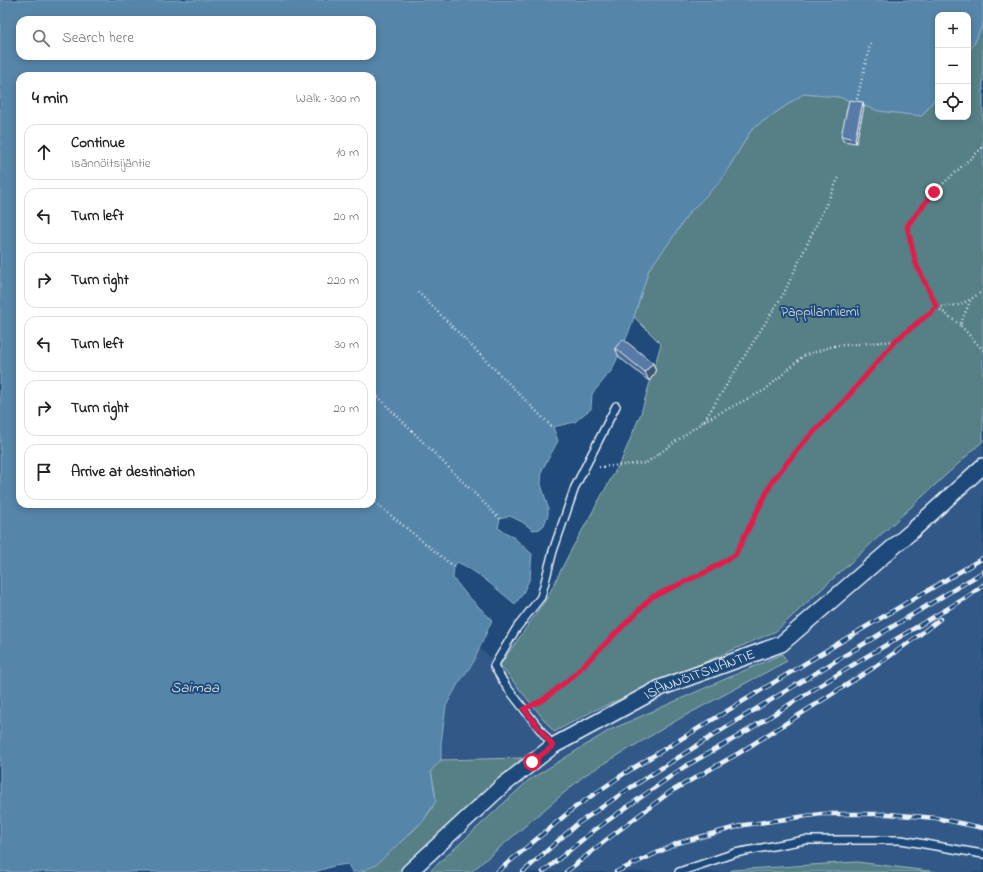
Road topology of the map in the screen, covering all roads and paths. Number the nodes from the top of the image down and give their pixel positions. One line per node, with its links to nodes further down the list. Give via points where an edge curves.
1 (871, 41): 2 (path)
2 (856, 103)
3 (983, 147): 8 (path, via 934,192 907,226 916,264)
4 (839, 177): 14 (path, via 784,293)
5 (983, 291): 7 (path)
6 (418, 292): 15 (path)
7 (971, 299): 8 (path, via 959,305); 9 (path)
8 (937, 307): 9 (path); 10 (path)
9 (960, 325): 11 (path)
10 (895, 341): 14 (path, via 834,346 803,356 765,390); 21 (path, via 773,480 735,555 706,572 652,597 573,676 543,700)
11 (983, 350)
12 (376, 395): 19 (path)
13 (616, 406): 17 (lane)
14 (704, 421): 17 (path, via 646,463)
15 (552, 427)
16 (983, 466): 22 (street, ISÄNNÖITSIJÄNTIE, via 781,644 660,688)
17 (584, 469): 21 (lane, via 575,486 540,597 516,629 494,666)
18 (376, 503): 20 (path)
19 (500, 518)
20 (454, 567)
21 (524, 709): 22 (lane)
22 (553, 746): 24 (street, ISÄNNÖITSIJÄNTIE, via 501,787)
23 (983, 854): 25 (lane, via 900,840 805,840 735,853)
24 (409, 872)
25 (679, 872)

